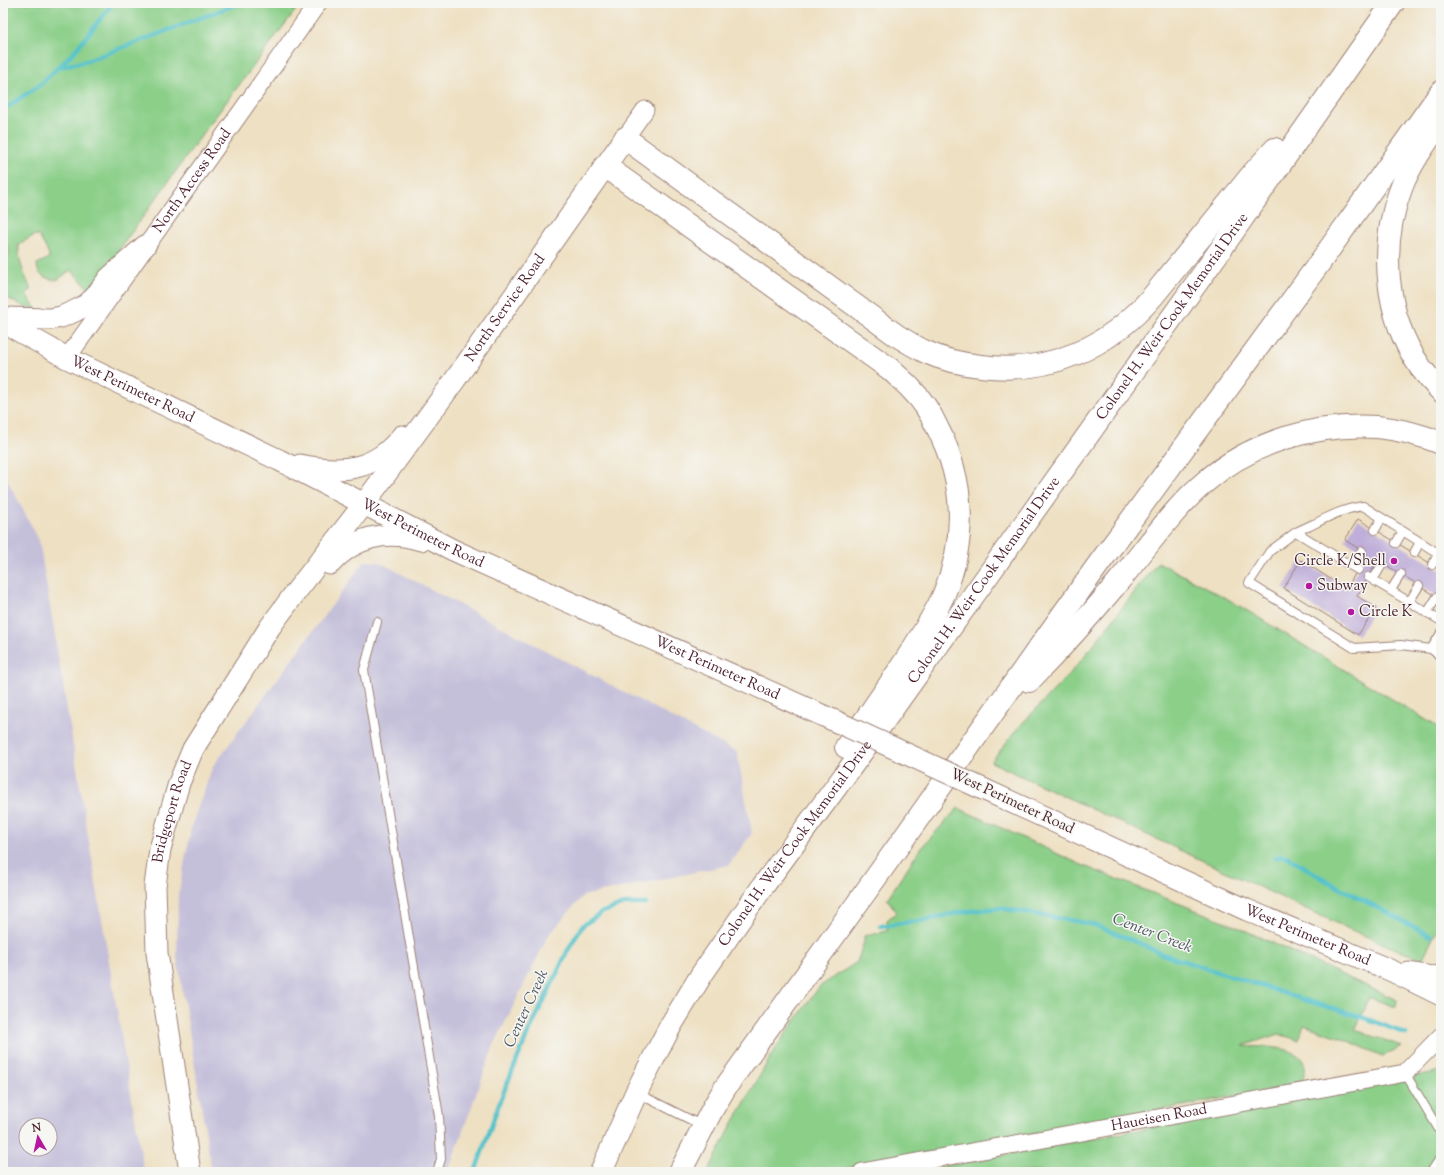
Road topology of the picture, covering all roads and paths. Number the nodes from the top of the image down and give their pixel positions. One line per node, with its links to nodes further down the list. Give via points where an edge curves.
1 (318, 3): 9 (street, North Access Road)
2 (1393, 3): 3 (highway, Colonel H. Weir Cook Memorial Drive)
3 (1353, 62): 7 (highway, via 1254,172 1140,310 1106,339 1085,350 1025,368 988,367 956,362 926,352 896,336); 44 (highway, Colonel H. Weir Cook Memorial Drive, via 856,760)
4 (1441, 92): 43 (highway)
5 (645, 110): 7 (street, North Service Road)
6 (1441, 121): 14 (highway, via 1403,184 1395,206 1388,248 1388,267 1398,321 1405,340 1421,368)
7 (625, 138): 8 (street, North Service Road)
8 (604, 166): 13 (street, North Service Road); 44 (highway, via 890,369 913,390 932,416 946,444 956,474 960,499 957,556 944,595 912,651 841,754)
9 (145, 246): 10 (street, via 110,278 95,297 75,311 51,319); 12 (street, North Access Road)
10 (3, 318)
11 (3, 322): 12 (street, West Perimeter Road)
12 (67, 358): 16 (street, West Perimeter Road)
13 (452, 384): 16 (street, via 398,441 372,462 348,470 331,470); 17 (street, North Service Road)
14 (1441, 391)
15 (1441, 443): 43 (highway, via 1410,433 1377,427 1320,430 1282,438 1232,463 1205,482 1190,497 1070,638)
16 (279, 460): 17 (street, West Perimeter Road)
17 (364, 504): 25 (street, West Perimeter Road); 42 (street, Bridgeport Road, via 270,627)
18 (1382, 518): 20 (lane); 21 (lane); 22 (lane, via 1363,506 1350,508)
19 (1313, 524): 22 (lane)
20 (1375, 530)
21 (1403, 531): 23 (lane); 24 (lane)
22 (1296, 532): 26 (lane, via 1354,568); 40 (lane, via 1270,551 1249,583 1354,648 1401,645)
23 (1420, 542): 27 (lane); 28 (lane)
24 (1396, 543)
25 (453, 550): 42 (street, via 416,538 400,536 378,536 352,544 333,560); 45 (street, West Perimeter Road, bridge, via 835,721 1247,910)
26 (1362, 551)
27 (1414, 553)
28 (1440, 554): 30 (lane)
29 (1383, 563): 33 (lane, via 1371,578)
30 (1432, 564)
31 (1401, 574): 33 (lane)
32 (1419, 586): 35 (lane)
33 (1391, 590): 35 (lane)
34 (1437, 597): 36 (lane)
35 (1409, 602): 36 (lane)
36 (1428, 613): 37 (lane)
37 (1441, 621)
38 (377, 622): 56 (lane, via 364,670 439,1116 441,1159)
39 (1441, 633): 40 (lane)
40 (1431, 649): 41 (lane)
41 (1441, 656)
42 (250, 662): 55 (street, Bridgeport Road, via 193,749 178,783 160,849 155,886 156,953)
43 (976, 737): 46 (highway)
44 (762, 886): 51 (highway, Colonel H. Weir Cook Memorial Drive, via 702,974)
45 (1392, 971): 47 (street); 48 (street, West Perimeter Road)
46 (807, 972): 52 (highway, via 725,1088); 59 (highway, via 724,1114)
47 (1441, 976)
48 (1441, 995)
49 (1441, 1036): 50 (street)
50 (1405, 1073): 53 (lane); 60 (street, Haueisen Road)
51 (636, 1093): 52 (lane); 57 (highway, Colonel H. Weir Cook Memorial Drive)
52 (703, 1126): 58 (highway)
53 (1441, 1133)
54 (1441, 1157): 61 (lane)
55 (190, 1172)
56 (437, 1172)
57 (601, 1172)
58 (680, 1172)
59 (697, 1172)
60 (862, 1172)
61 (1431, 1172)

